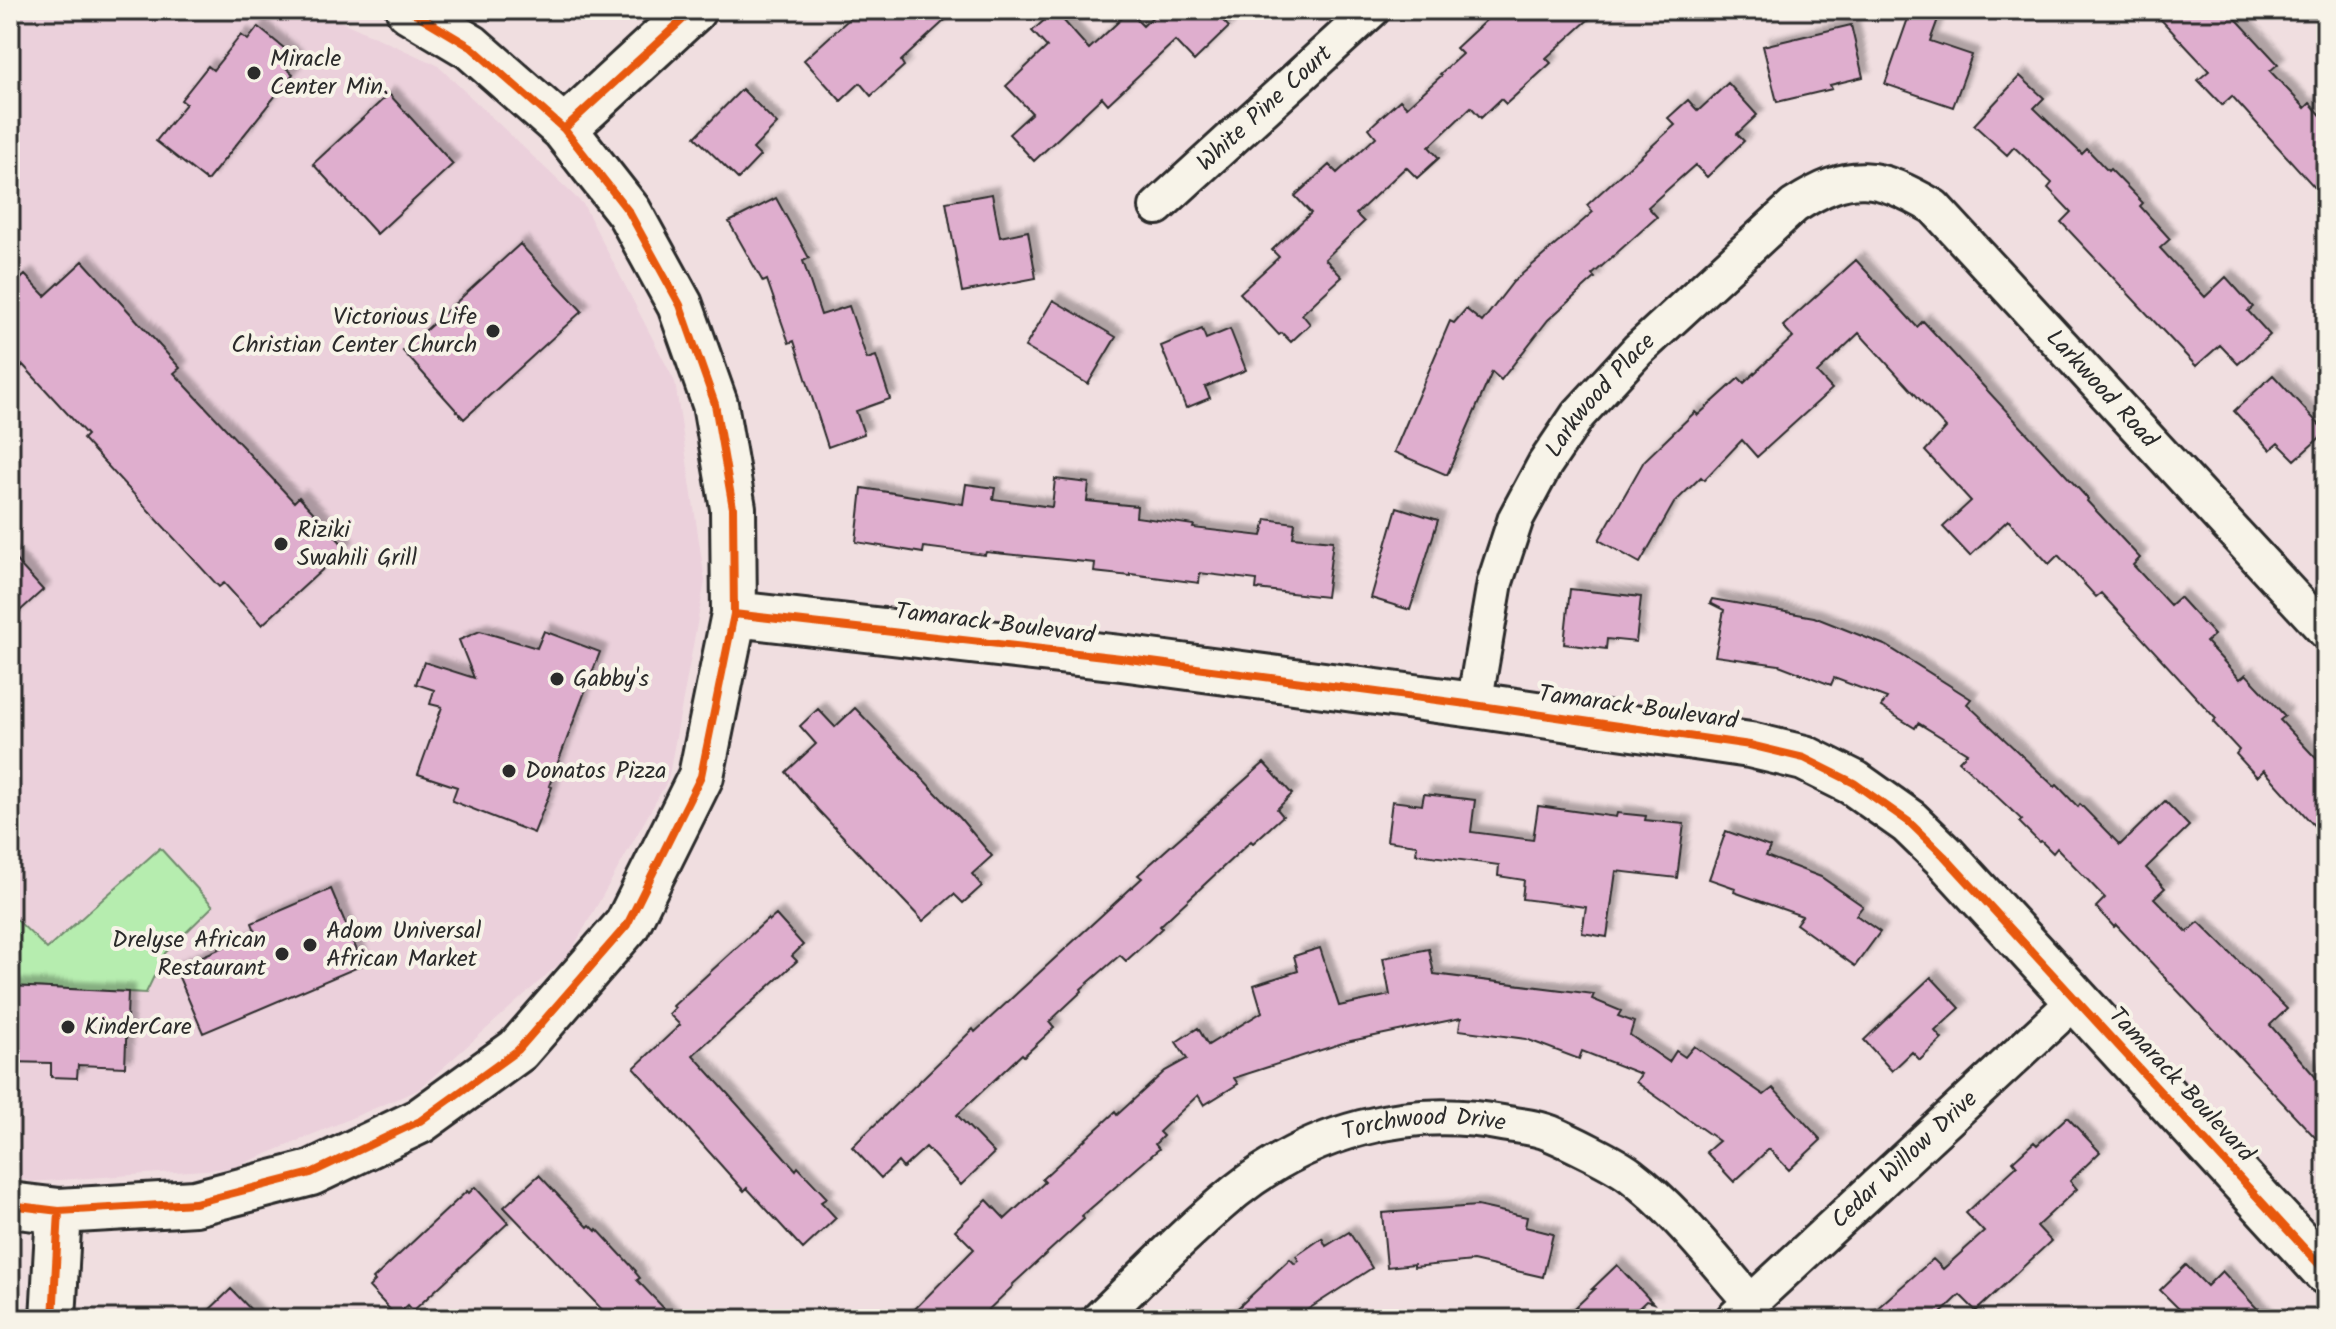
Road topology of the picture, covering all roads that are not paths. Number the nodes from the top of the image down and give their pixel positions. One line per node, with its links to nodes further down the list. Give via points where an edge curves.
1 (409, 10): 4 (street, via 471,47)
2 (693, 10): 4 (street)
3 (1372, 10): 6 (street, White Pine Court)
4 (564, 129): 7 (street, via 629,212 680,305 715,404 733,508)
5 (1857, 179): 8 (street, Larkwood Road, via 1898,186 1934,207); 9 (street, Larkwood Place, via 1823,187 1794,206 1638,350 1578,415 1516,518 1495,582)
6 (1157, 207)
7 (734, 614): 9 (street, Tamarack Boulevard); 12 (street, via 701,776 627,925 518,1050 420,1121 311,1173 195,1203)
8 (2326, 632)
9 (1474, 705): 10 (street, Tamarack Boulevard, via 1750,745 1804,758 1854,783 1909,822)
10 (2076, 1000): 13 (street, Tamarack Boulevard); 14 (street, Cedar Willow Drive)
11 (10, 1205): 12 (street)
12 (59, 1211): 15 (street)
13 (2326, 1272)
14 (1742, 1310): 16 (street, Torchwood Drive, via 1678,1221 1629,1174 1548,1132 1471,1117 1402,1118 1361,1126 1272,1165 1235,1192)
15 (53, 1319)
16 (1099, 1319)

